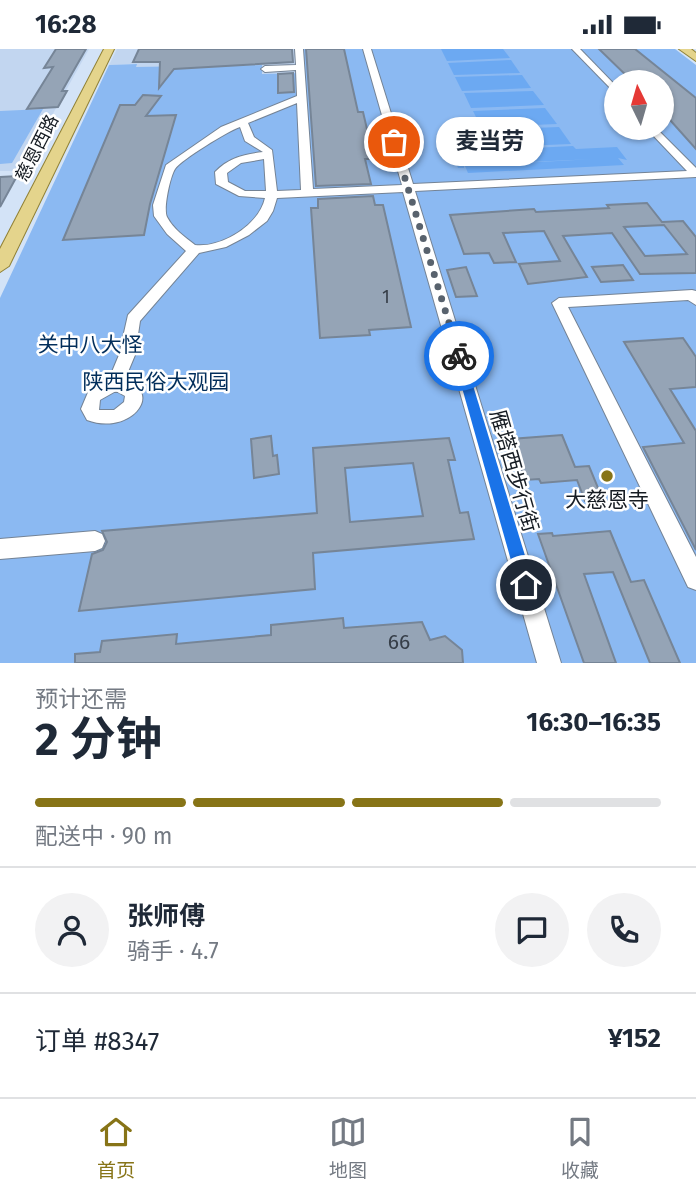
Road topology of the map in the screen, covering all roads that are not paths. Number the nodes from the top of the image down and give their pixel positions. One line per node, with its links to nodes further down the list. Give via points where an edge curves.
1 (109, 49): 19 (main road, 慈恩西路)
2 (299, 49): 7 (street)
3 (367, 49): 15 (street, 雁塔西步行街)
4 (576, 49): 9 (street)
5 (684, 49): 6 (main road)
6 (696, 58)
7 (300, 66): 8 (street); 10 (street)
8 (265, 69)
9 (604, 78)
10 (301, 98): 11 (street); 16 (street)
11 (243, 122): 13 (street, via 249,139); 18 (street, via 178,159 167,172 160,216 170,232)
12 (663, 140): 14 (street)
13 (269, 155): 17 (street); 17 (street, via 237,160 224,167 219,177 230,190)
14 (696, 174): 15 (street)
15 (408, 188): 16 (street); 25 (street, 雁塔西步行街)
16 (307, 193): 17 (street)
17 (270, 195): 18 (street, via 268,210 257,224 235,238)
18 (195, 250): 21 (street, via 133,319 127,355)
19 (0, 266)
20 (696, 300): 24 (street, via 692,295 559,303)
21 (115, 384)
22 (95, 541): 23 (street)
23 (0, 549)
24 (696, 579)
25 (549, 663)

